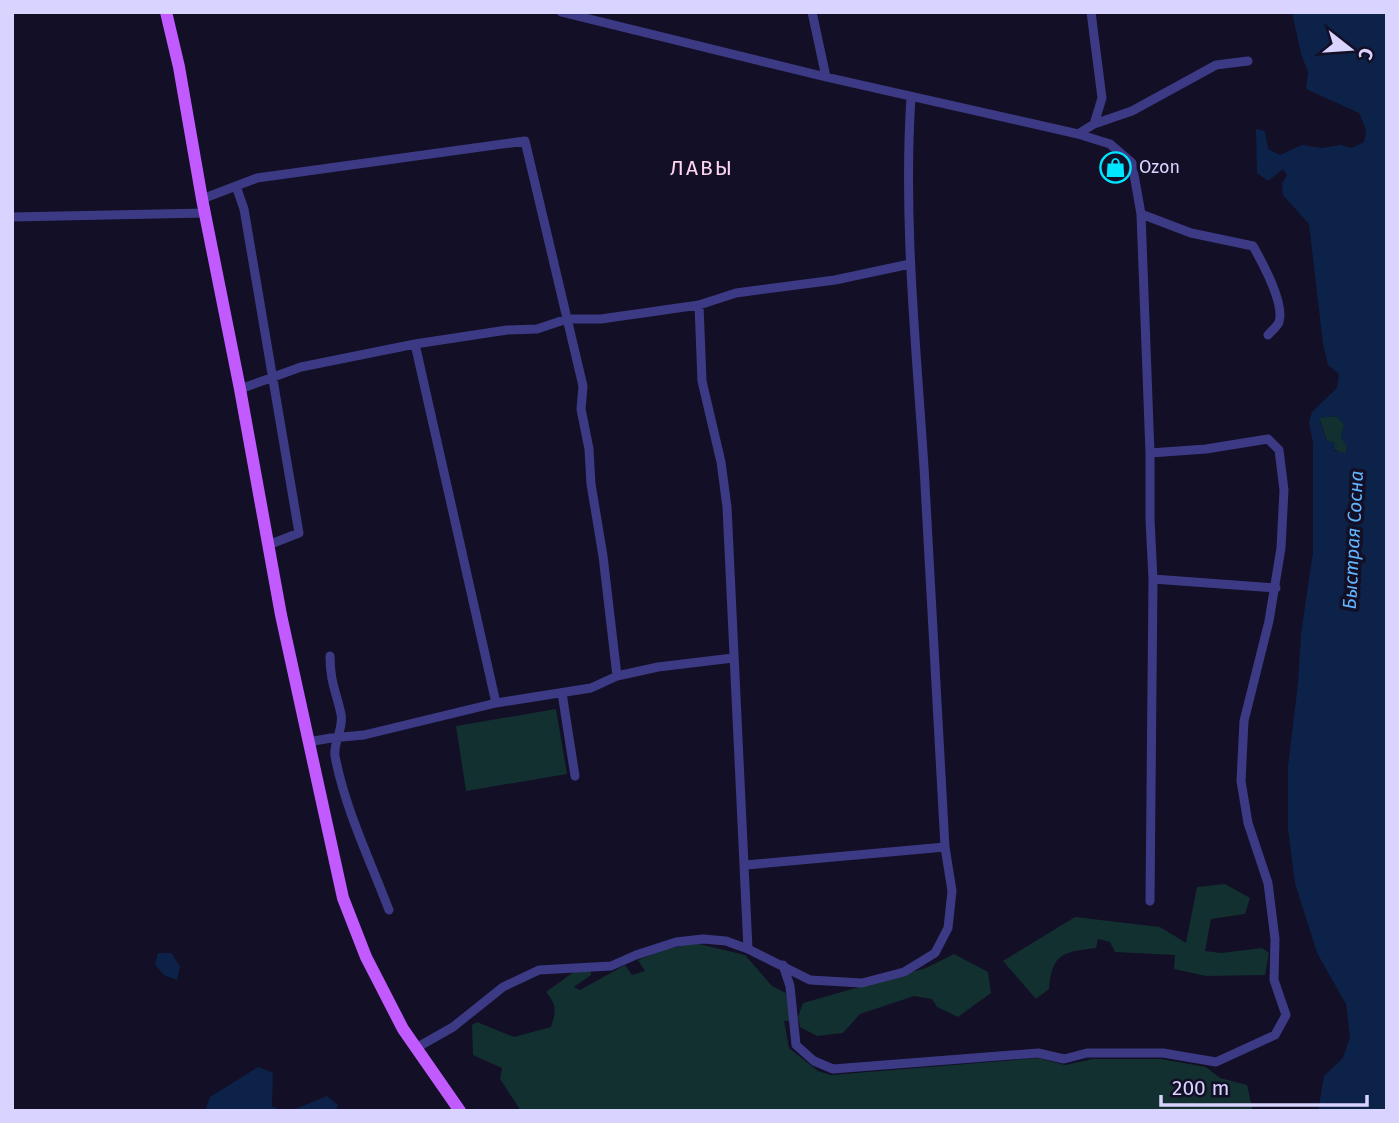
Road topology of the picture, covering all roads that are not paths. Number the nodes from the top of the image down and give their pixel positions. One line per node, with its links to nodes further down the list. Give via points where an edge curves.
1 (166, 12): 11 (main road)
2 (561, 12): 6 (street)
3 (812, 12): 6 (street)
4 (1091, 12): 8 (street, via 1102,98)
5 (1248, 61): 8 (street, via 1216,65 1132,111)
6 (826, 77): 7 (street)
7 (911, 97): 9 (street); 15 (street, via 907,159)
8 (1094, 124): 9 (street)
9 (1078, 134): 13 (street, via 1110,144 1132,163)
10 (236, 186): 11 (street); 17 (street, via 257,178 525,141); 20 (street)
11 (202, 199): 12 (main road)
12 (205, 213): 14 (street); 21 (main road)
13 (1141, 214): 18 (street, via 1191,233 1253,246 1271,277 1279,315); 22 (street)
14 (12, 217)
15 (910, 264): 16 (street, via 736,293); 34 (street)
16 (699, 305): 17 (street, via 601,319); 27 (street, via 702,381 727,507)
17 (567, 319): 19 (street, via 537,330); 28 (street, via 583,386 581,409)
18 (1268, 335)
19 (415, 344): 20 (street, via 301,367); 30 (street)
20 (274, 377): 21 (street); 23 (street, via 299,533)
21 (240, 389): 23 (main road)
22 (1150, 453): 24 (street); 25 (street, via 1268,439 1279,450 1284,490)
23 (268, 545): 32 (main road)
24 (1153, 579): 25 (street); 36 (street)
25 (1276, 588): 39 (street, via 1244,721 1241,780 1248,823 1268,883 1275,939 1274,980 1286,1015 1275,1035 1216,1062 1163,1053 1087,1053 1064,1059 1038,1053 833,1069 814,1061 796,1045 790,986)
26 (330, 656): 31 (street, via 330,680 342,716)
27 (733, 658): 28 (street); 35 (street)
28 (617, 676): 29 (street, via 591,688)
29 (562, 693): 30 (street); 33 (street)
30 (496, 703): 31 (street, via 364,735)
31 (337, 737): 32 (street); 37 (street, via 335,753 351,811)
32 (308, 743): 40 (main road, via 343,898 366,957)
33 (575, 776)
34 (944, 847): 35 (street); 39 (street, via 952,891 948,928 935,953 904,972 862,983 810,980)
35 (746, 865): 38 (street)
36 (1150, 901)
37 (389, 909)
38 (748, 948): 39 (street); 40 (street, via 703,939 676,942 611,966 539,970 503,987 453,1027)
39 (783, 965)
40 (416, 1048): 41 (main road)
41 (460, 1111)

